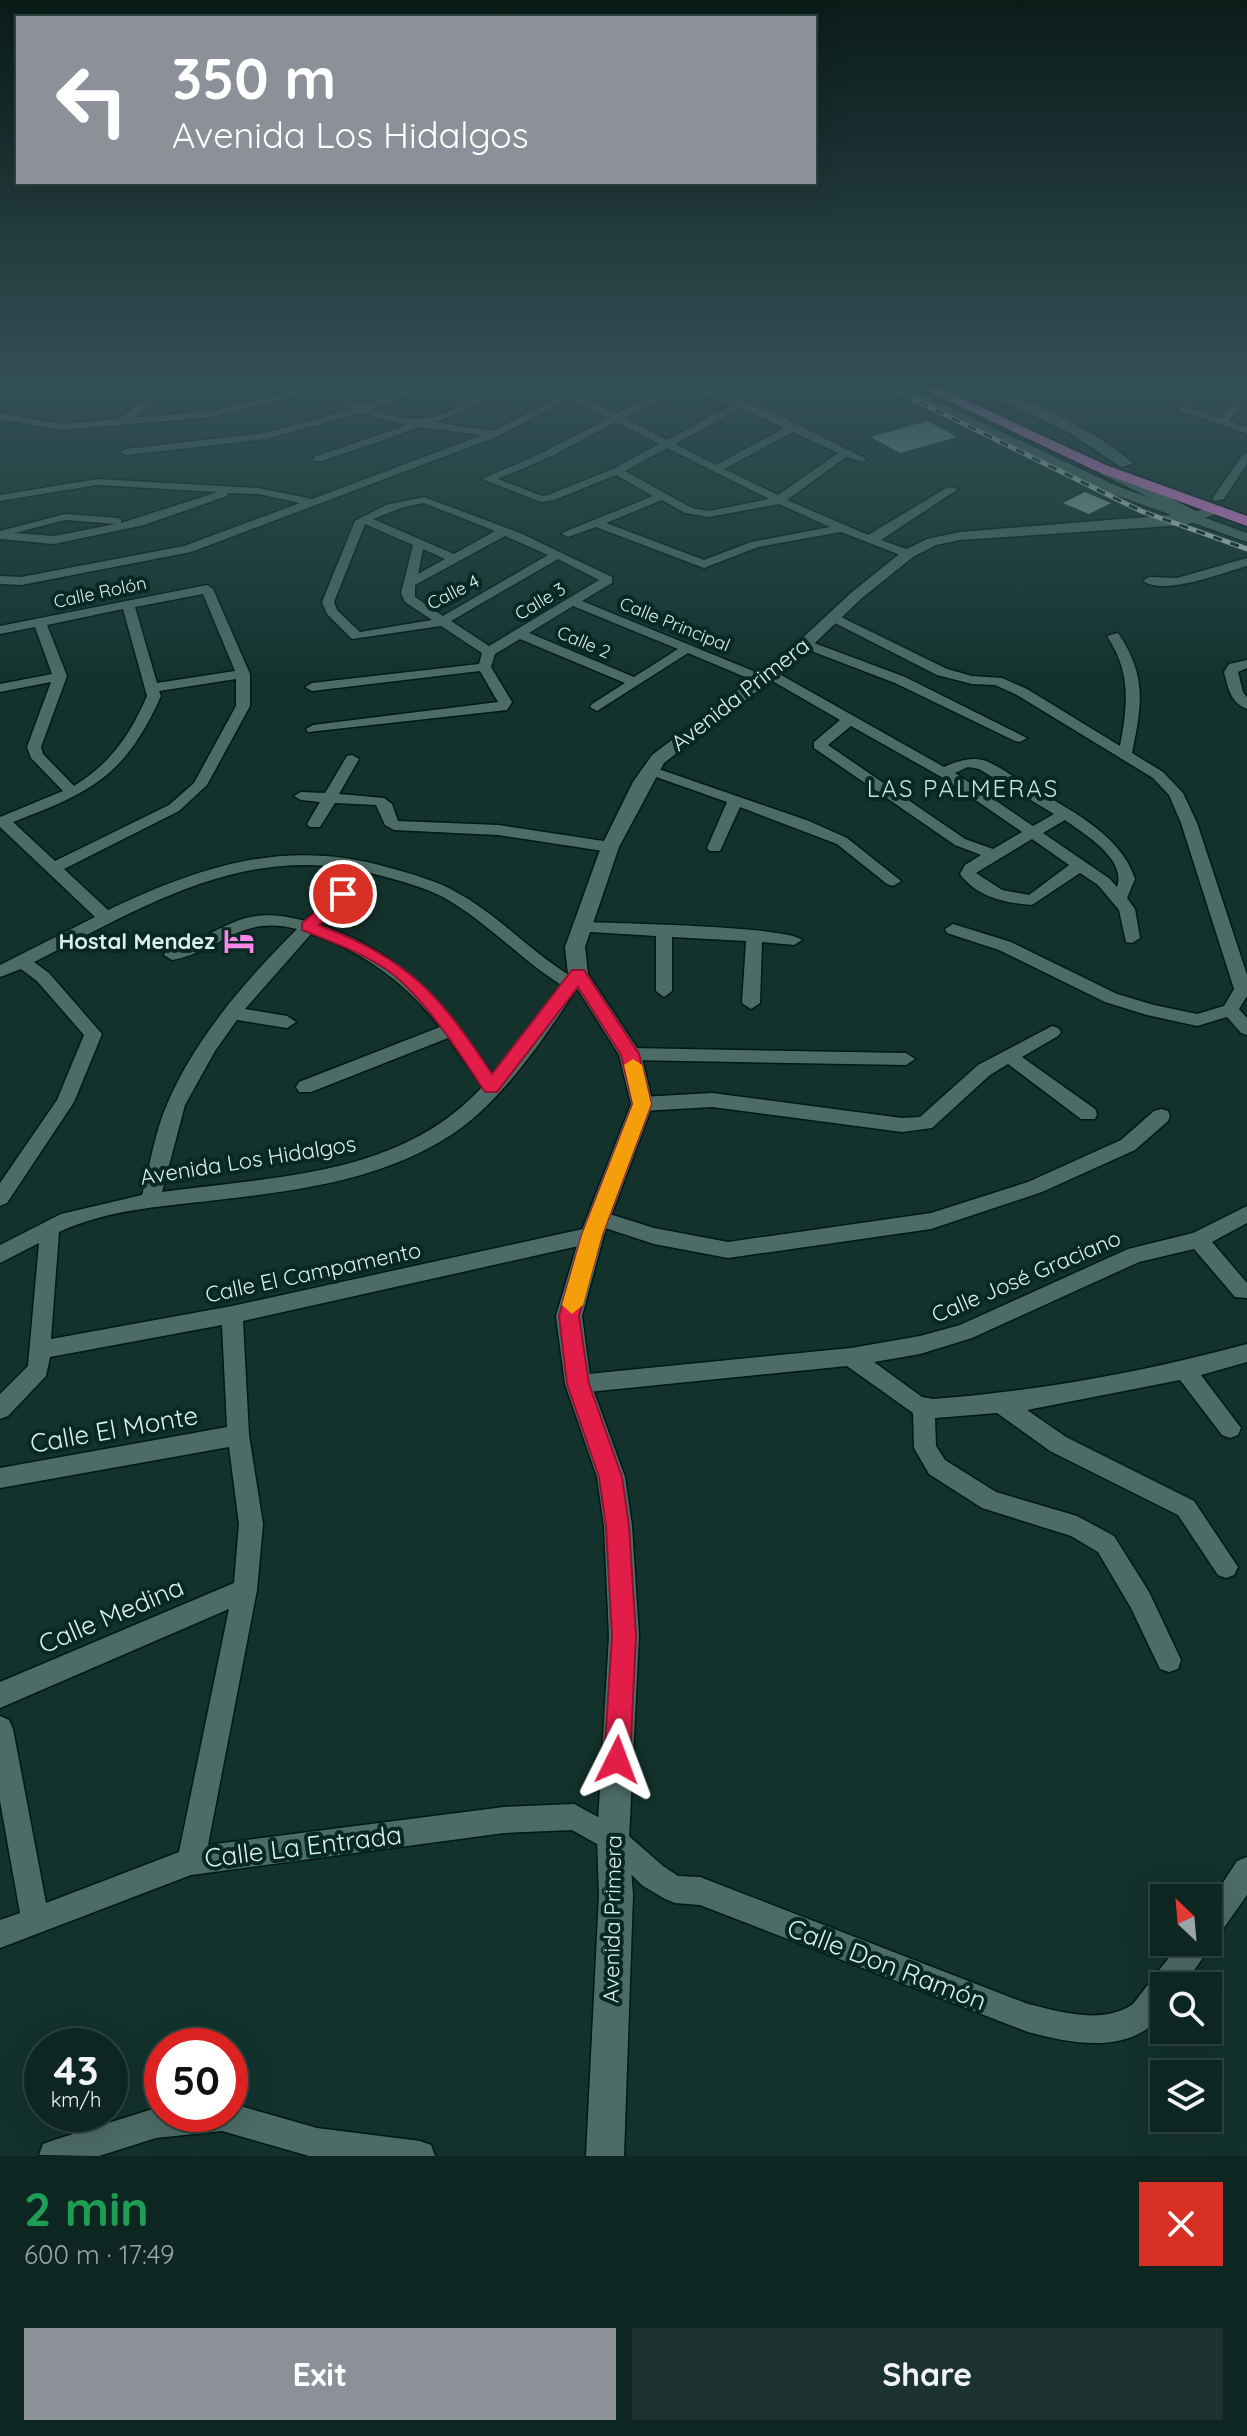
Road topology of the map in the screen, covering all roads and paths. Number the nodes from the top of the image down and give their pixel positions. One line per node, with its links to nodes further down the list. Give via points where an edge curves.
1 (69, 487): 17 (street)
2 (175, 487): 15 (street)
3 (353, 487): 19 (street)
4 (509, 487): 5 (street, via 545,500)
5 (578, 487)
6 (643, 487): 16 (street)
7 (750, 487): 18 (street)
8 (798, 487): 18 (street)
9 (1106, 487): 23 (main road)
10 (1140, 487): 23 (main road, via 1188,510 1191,516)
11 (1159, 487): 20 (highway)
12 (1176, 487): 20 (highway)
13 (1228, 487): 20 (street)
14 (952, 489): 32 (street)
15 (233, 490): 19 (street); 25 (street)
16 (660, 497): 18 (street, via 699,514); 26 (street)
17 (0, 498)
18 (778, 501): 27 (street)
19 (312, 502): 39 (street, via 187,549)
20 (1217, 505): 21 (highway); 23 (main road, Avenida Primera); 24 (highway)
21 (1247, 509)
22 (363, 519): 28 (street, via 425,500); 33 (street); 44 (street, Calle 4, via 328,602 331,611 357,636)
23 (1185, 521): 31 (main road); 34 (main road, Avenida Primera, via 978,534 932,542)
24 (1247, 521)
25 (140, 523): 29 (street, via 54,540); 29 (street, via 65,517)
26 (596, 523): 27 (street, via 704,564 742,547); 30 (street)
27 (839, 529): 32 (street)
28 (503, 532): 35 (street); 36 (street)
29 (0, 534)
30 (568, 534)
31 (1247, 538)
32 (871, 541): 34 (street)
33 (419, 543): 36 (street); 40 (street)
34 (908, 554): 43 (main road, Avenida Primera)
35 (557, 555): 41 (street, Calle 3, via 608,580); 44 (street, Calle 4)
36 (453, 558): 40 (street)
37 (1247, 562): 38 (street, via 1177,582)
38 (1149, 581)
39 (2, 583)
40 (410, 583): 44 (street, via 409,599)
41 (574, 602): 47 (street, Calle 3); 50 (street, Calle Principal)
42 (128, 605): 45 (street, Calle Rolón); 54 (street, Calle Rolón, via 207,589); 60 (street)
43 (835, 618): 49 (main road, Avenida Primera); 66 (street, via 942,672 997,681 1022,692)
44 (441, 622): 51 (street)
45 (40, 623): 46 (street, Calle Rolón); 55 (street)
46 (0, 630)
47 (520, 634): 51 (street, Calle 3); 57 (street, Calle 2)
48 (1113, 636): 66 (street, via 1131,662 1136,698)
49 (806, 644): 56 (main road, Avenida Primera); 65 (street, via 900,680)
50 (688, 648): 56 (street, Calle Principal); 57 (street)
51 (489, 652): 53 (street)
52 (1247, 664): 61 (street, via 1231,672 1236,693)
53 (484, 667): 58 (street); 64 (street, via 505,702 502,707)
54 (243, 674): 60 (street); 82 (street, via 243,706 193,794)
55 (60, 676): 59 (street); 70 (street, via 34,747)
56 (766, 677): 63 (street, Calle Principal); 68 (main road, Avenida Primera, via 689,732)
57 (634, 682): 62 (street)
58 (312, 687)
59 (0, 688)
60 (154, 688): 70 (street, via 143,724 124,756)
61 (1247, 705)
62 (597, 707)
63 (850, 719): 69 (street, Calle Principal); 80 (street, via 819,745 960,842)
64 (313, 729)
65 (1020, 738)
66 (1125, 755): 100 (street, via 1158,775 1181,803 1243,989)
67 (352, 759): 72 (street)
68 (650, 770): 73 (street); 78 (main road, Avenida Primera)
69 (943, 772): 74 (street, via 967,763 983,765); 77 (street, Calle Principal)
70 (72, 792): 75 (street)
71 (301, 796): 72 (street)
72 (332, 800): 76 (street); 78 (street, via 379,801 394,825 498,830)
73 (735, 801): 79 (street); 83 (street, via 842,841)
74 (1065, 814): 77 (street); 85 (street, via 1109,843 1123,863 1128,880)
75 (1, 822): 82 (street)
76 (315, 824)
77 (1037, 833): 80 (street); 81 (street, Calle Principal)
78 (610, 847): 88 (main road, Avenida Primera)
79 (715, 848)
80 (995, 855): 81 (street, via 968,874 975,883 1020,900 1039,898)
81 (1080, 865): 85 (street, Calle Principal)
82 (54, 868): 86 (street)
83 (893, 881)
84 (343, 894): 87 (street)
85 (1120, 896): 92 (street)
86 (106, 918): 95 (street); 97 (street, via 187,881 252,860 320,856 375,866 447,893 533,960)
87 (308, 927): 94 (street, via 251,920 197,950); 101 (street); 103 (street, via 356,945 406,976)
88 (580, 927): 89 (street); 97 (main road, Avenida Primera)
89 (664, 929): 91 (street); 98 (street)
90 (953, 929): 100 (street, via 1153,1011 1197,1020)
91 (754, 936): 93 (street); 99 (street)
92 (1132, 938)
93 (794, 940)
94 (172, 955)
95 (23, 962): 96 (street); 114 (street, via 54,988 93,1034 65,1102)
96 (0, 971)
97 (575, 979): 106 (main road); 110 (street, Avenida Los Hidalgos)
98 (664, 991)
99 (751, 1003)
100 (1230, 1010): 104 (street)
101 (232, 1013): 102 (street); 115 (street, via 176,1106)
102 (287, 1022)
103 (453, 1029): 109 (street); 110 (street)
104 (1247, 1029)
105 (1052, 1032): 107 (street)
106 (630, 1054): 108 (street); 111 (main road)
107 (1009, 1056): 111 (street, via 984,1070 925,1123 902,1125 712,1100); 112 (street)
108 (906, 1059)
109 (305, 1087)
110 (491, 1087): 115 (street, Avenida Los Hidalgos, via 444,1130 366,1166 317,1178)
111 (642, 1104): 118 (main road, Avenida Primera)
112 (1088, 1114)
113 (1161, 1116): 118 (street, via 1128,1145 1035,1187 931,1221 728,1250)
114 (0, 1197)
115 (150, 1200): 117 (street, Avenida Los Hidalgos)
116 (1247, 1214): 119 (street, Calle José Graciano)
117 (50, 1227): 120 (street, Avenida Los Hidalgos); 123 (street)
118 (596, 1227): 122 (street, Calle El Campamento); 127 (main road, Avenida Primera, via 569,1316)
119 (1198, 1240): 121 (street); 125 (street, Calle José Graciano, via 1135,1255 965,1332)
120 (0, 1255)
121 (1242, 1291)
122 (232, 1315): 123 (street, Calle El Campamento); 132 (street)
123 (43, 1349): 130 (street, via 38,1370)
124 (1247, 1353): 126 (street)
125 (851, 1357): 127 (street, Calle José Graciano); 129 (street)
126 (1185, 1370): 128 (street); 131 (street)
127 (578, 1384): 139 (main road, Avenida Primera, via 611,1477 618,1526 624,1636)
128 (1001, 1404): 129 (street); 134 (street, via 1058,1444 1186,1508)
129 (924, 1408): 136 (street, via 925,1448 937,1467 990,1501 1077,1527 1106,1544)
130 (0, 1409)
131 (1230, 1428)
132 (238, 1435): 133 (street, Calle El Monte); 135 (street, via 251,1524)
133 (0, 1478)
134 (1226, 1567)
135 (245, 1590): 137 (street, Calle Medina); 140 (street)
136 (1169, 1660)
137 (0, 1695)
138 (0, 1729): 143 (street)
139 (613, 1839): 140 (street, Calle La Entrada, via 574,1817 504,1820); 147 (street, Calle Don Ramón, via 675,1889 700,1891 1028,2018 1077,2030 1111,2028 1142,2016); 150 (main road, Avenida Primera, via 616,1895)
140 (191, 1861): 143 (street, Calle La Entrada)
141 (1247, 1871): 142 (street)
142 (1222, 1908)
143 (35, 1920): 144 (street, Calle La Entrada)
144 (0, 1934)
145 (1187, 1956): 146 (street, Calle Don Ramón)
146 (1175, 1972)
147 (1150, 2005)
148 (54, 2155): 149 (street, via 156,2123 222,2116 317,2143)
149 (420, 2156)
150 (605, 2156)

